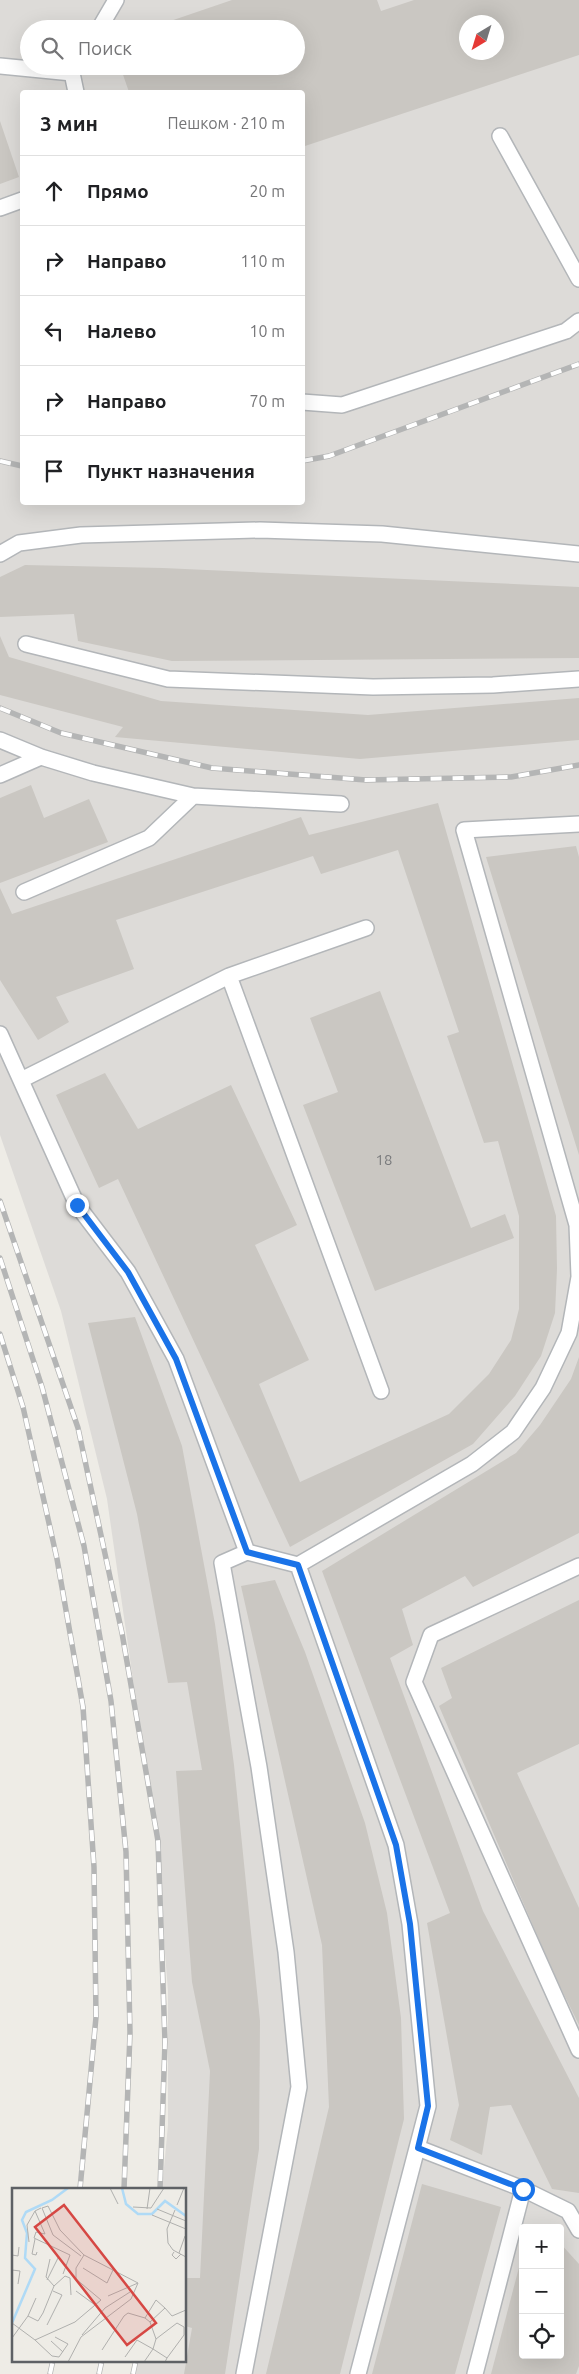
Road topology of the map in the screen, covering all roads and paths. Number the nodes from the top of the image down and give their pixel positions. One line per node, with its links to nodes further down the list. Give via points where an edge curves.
1 (116, 0): 2 (lane)
2 (104, 20)
3 (0, 66): 4 (lane)
4 (20, 67)
5 (74, 75): 6 (lane)
6 (76, 90)
7 (500, 136): 10 (lane)
8 (20, 201): 9 (lane)
9 (0, 208)
10 (579, 279)
11 (579, 321): 12 (lane, via 566,331 342,404)
12 (305, 402)
13 (0, 554): 14 (lane, via 19,543 81,535 260,530 382,534)
14 (579, 554)
15 (26, 644): 16 (lane, via 168,679 373,688)
16 (579, 679)
17 (0, 740): 18 (lane)
18 (41, 757): 19 (lane); 20 (lane)
19 (0, 775)
20 (194, 796): 21 (lane); 23 (lane, via 149,838)
21 (341, 804)
22 (579, 824): 28 (lane, via 464,830 577,1225)
23 (24, 892)
24 (366, 928): 25 (lane)
25 (229, 976): 27 (lane); 29 (lane)
26 (0, 1034): 27 (lane)
27 (21, 1080): 30 (lane, via 77,1205 128,1272 176,1359)
28 (579, 1276): 31 (lane, via 569,1333 543,1388 513,1432 472,1464)
29 (381, 1391)
30 (247, 1552): 31 (lane); 37 (lane, via 222,1562 262,1786 286,1952 299,2087)
31 (298, 1565): 34 (lane, via 396,1845 410,1924 428,2106)
32 (579, 1566): 33 (lane, via 431,1635 414,1682)
33 (579, 2050)
34 (418, 2148): 35 (lane); 38 (lane)
35 (523, 2189): 36 (lane, via 568,2211); 39 (lane)
36 (579, 2230)
37 (244, 2374)
38 (358, 2374)
39 (475, 2374)

